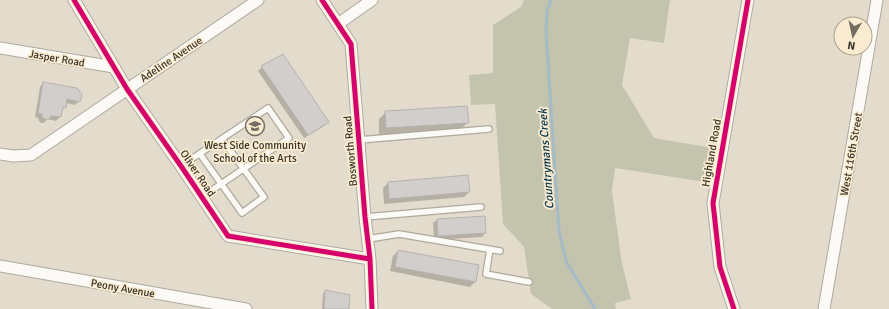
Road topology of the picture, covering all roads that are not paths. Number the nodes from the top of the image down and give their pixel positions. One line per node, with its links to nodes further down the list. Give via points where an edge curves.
1 (74, 0): 9 (street, Oliver Road)
2 (258, 0): 10 (street, Adeline Avenue)
3 (322, 0): 7 (street, Bosworth Road)
4 (372, 0): 7 (street)
5 (748, 0): 30 (street, Highland Road, via 713,203 720,267)
6 (877, 0): 31 (street, West 116th Street)
7 (338, 24): 13 (street, Bosworth Road, via 351,44)
8 (0, 48): 9 (street, Jasper Road)
9 (114, 67): 10 (street, Oliver Road)
10 (127, 89): 14 (street, Adeline Avenue, via 31,155); 16 (street, Oliver Road)
11 (489, 129): 13 (lane)
12 (222, 139): 15 (lane); 17 (lane); 17 (lane, via 268,108 289,138)
13 (359, 140): 21 (street, Bosworth Road)
14 (0, 154)
15 (200, 154): 16 (lane); 18 (lane)
16 (181, 166): 19 (street, Oliver Road)
17 (244, 168): 18 (lane); 18 (lane, via 264,197 242,213)
18 (221, 184): 19 (lane)
19 (202, 197): 25 (street, Oliver Road, via 228,236)
20 (480, 207): 21 (lane)
21 (365, 217): 22 (street, Bosworth Road)
22 (368, 238): 23 (lane, via 400,234); 25 (street, Bosworth Road)
23 (490, 249): 24 (lane); 27 (lane, via 486,274)
24 (500, 251)
25 (370, 259): 29 (street, Bosworth Road)
26 (0, 266): 28 (street, Peony Avenue)
27 (529, 282)
28 (246, 309)
29 (372, 309)
30 (734, 309)
31 (824, 309)

